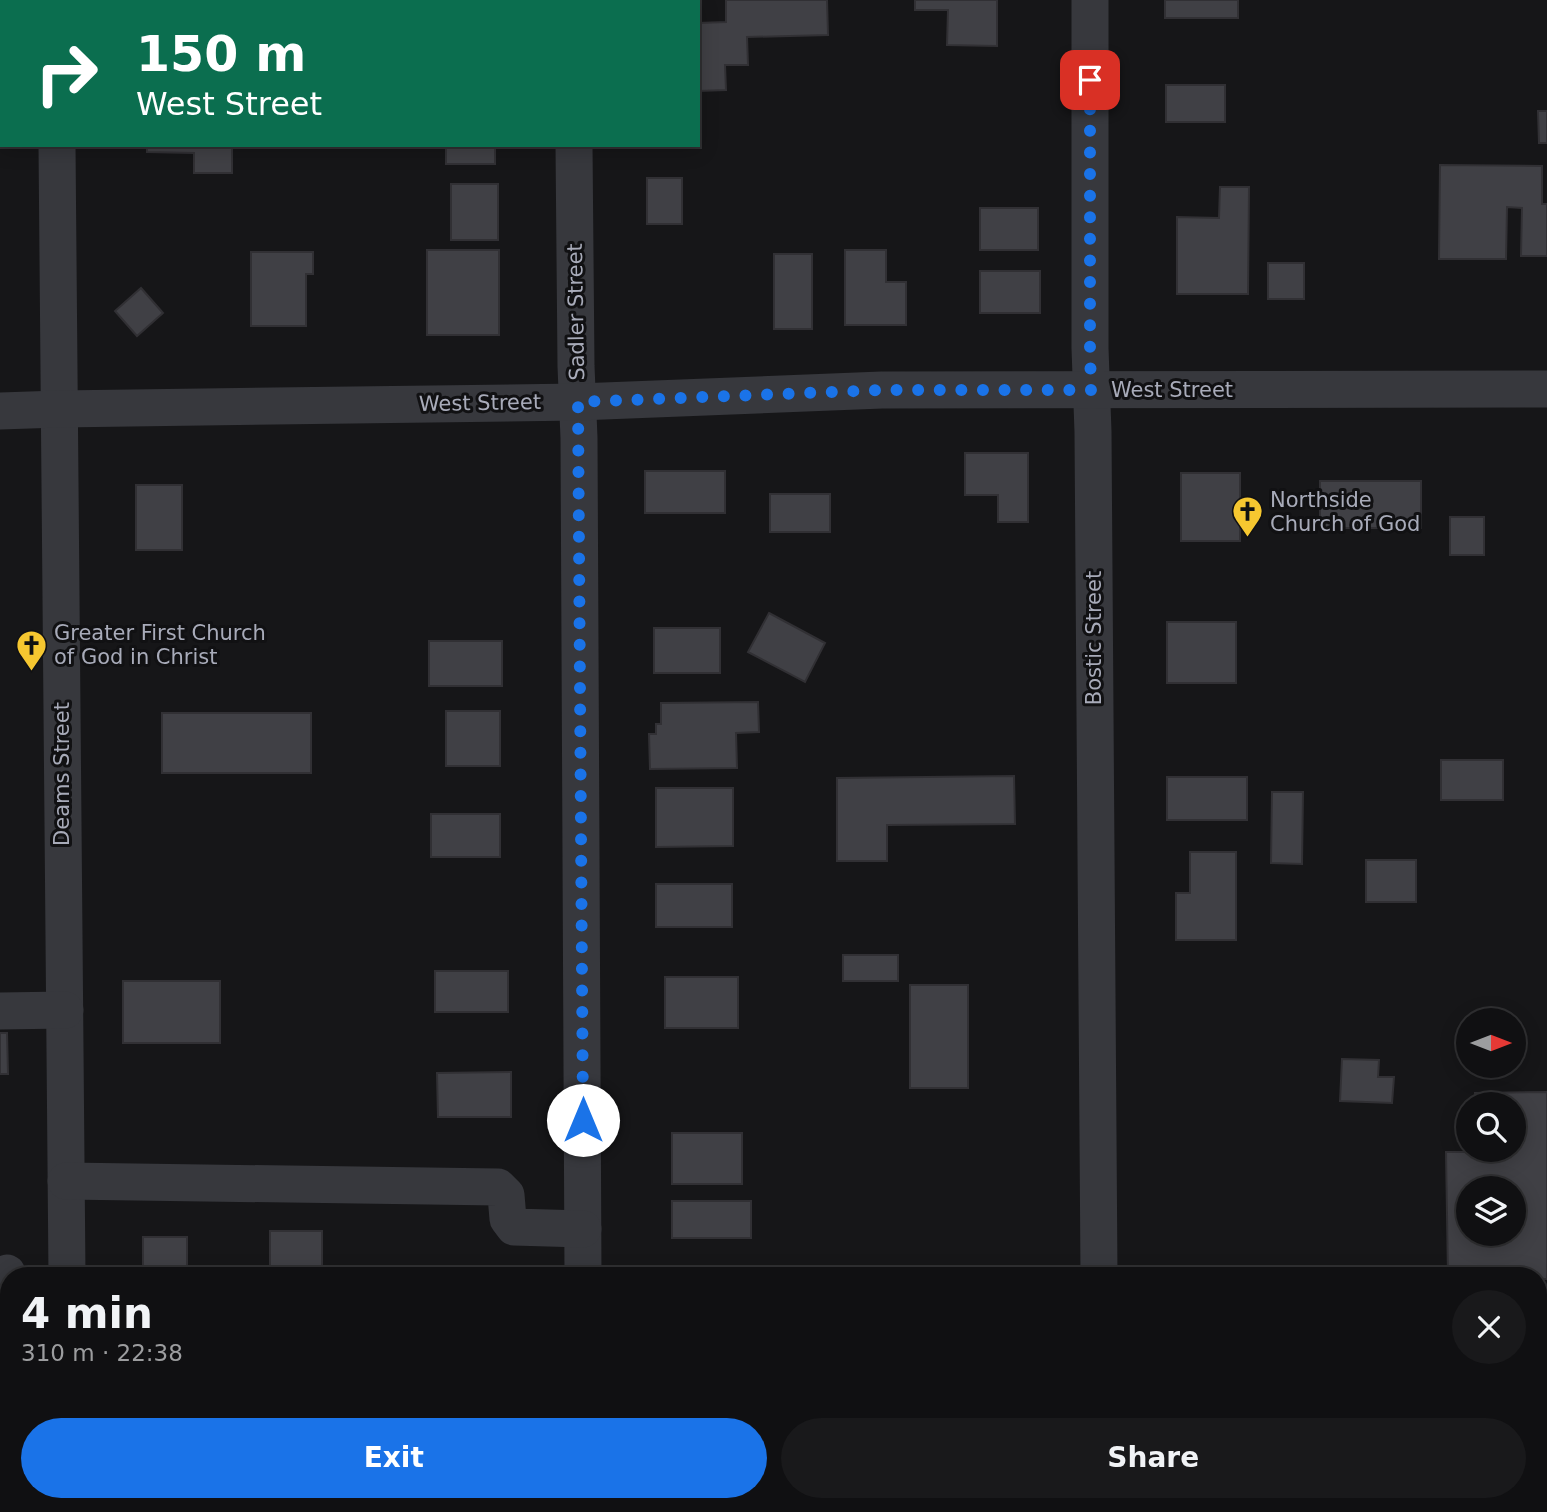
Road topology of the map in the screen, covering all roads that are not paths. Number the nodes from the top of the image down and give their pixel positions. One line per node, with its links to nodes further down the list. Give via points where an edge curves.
1 (1090, 0): 5 (street, Bostic Street)
2 (57, 147): 7 (street, Deams Street)
3 (574, 147): 6 (street, Sadler Street)
4 (1547, 389): 5 (street, West Street)
5 (1091, 390): 6 (street, West Street, via 882,390); 15 (street, Bostic Street)
6 (578, 402): 7 (street, West Street); 12 (street, Sadler Street)
7 (60, 409): 8 (street, West Street); 9 (street, Deams Street)
8 (0, 411)
9 (65, 1010): 10 (street); 11 (street, Deams Street)
10 (0, 1011)
11 (66, 1181): 12 (street, via 498,1187 506,1195 508,1219 514,1227); 13 (street, Deams Street)
12 (583, 1229): 14 (street, Sadler Street)
13 (66, 1267)
14 (583, 1267)
15 (1099, 1267)

